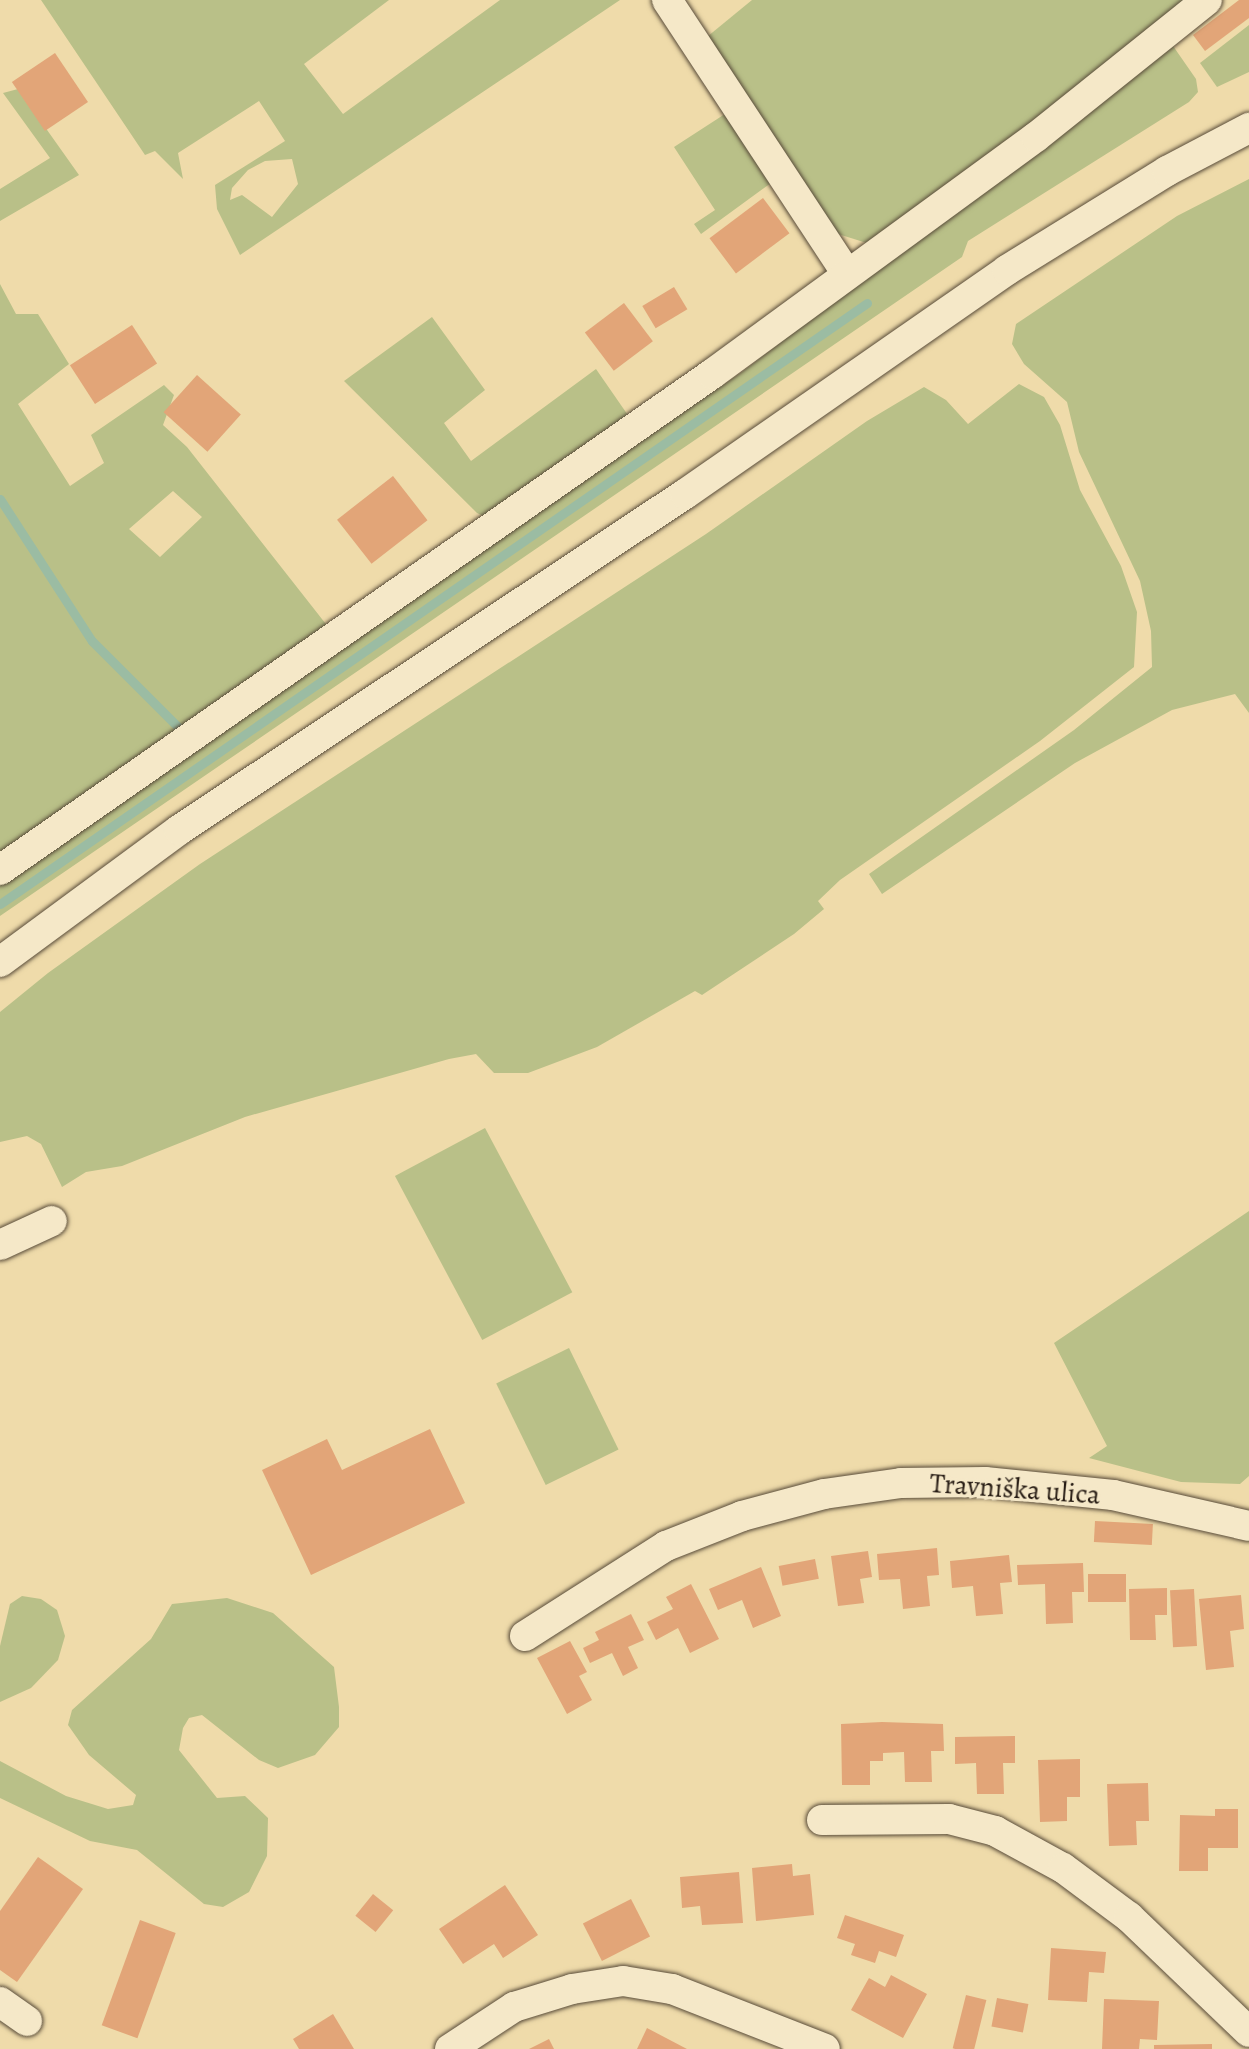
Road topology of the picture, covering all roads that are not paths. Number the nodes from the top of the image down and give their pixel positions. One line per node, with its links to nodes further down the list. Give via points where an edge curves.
1 (667, 0): 4 (street)
2 (1207, 0): 4 (street, via 1036,137)
3 (1249, 128): 6 (street, via 1167,171 1007,270 685,494 192,821)
4 (845, 271): 5 (street, via 483,537)
5 (0, 870)
6 (0, 962)
7 (52, 1221): 8 (street)
8 (0, 1245)
9 (1249, 1526): 10 (street, Travniška ulica, via 1113,1495 985,1482 901,1483 824,1494 742,1516 666,1546)
10 (525, 1636)
11 (822, 1820): 14 (street, via 949,1819 995,1831 1063,1868 1129,1917)
12 (0, 2002): 13 (street)
13 (27, 2021)
14 (1249, 2032)
15 (450, 2049): 16 (street, via 514,2007 572,1989 623,1981 672,1989)
16 (825, 2049)

